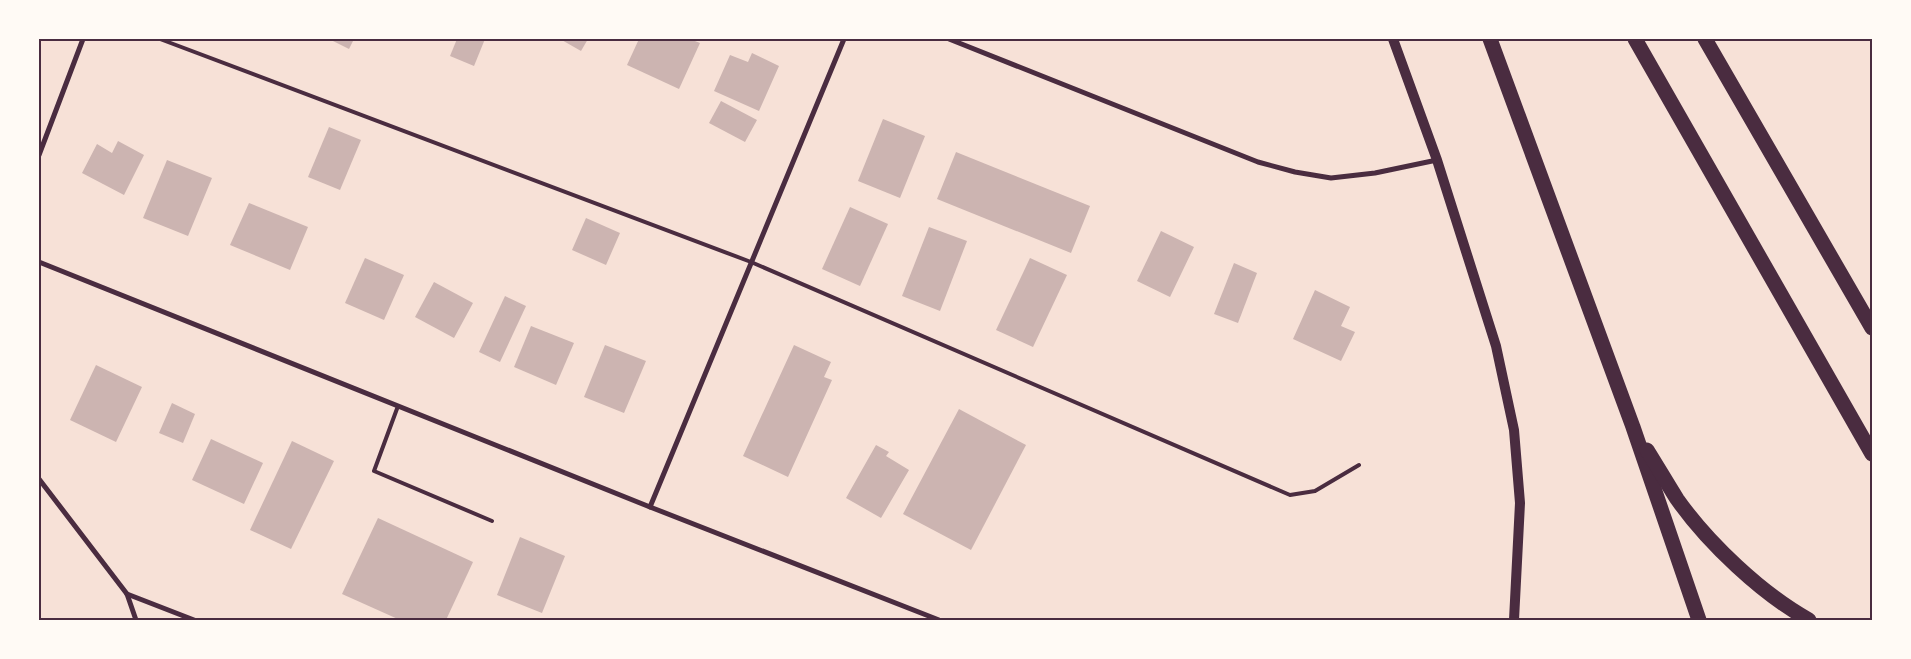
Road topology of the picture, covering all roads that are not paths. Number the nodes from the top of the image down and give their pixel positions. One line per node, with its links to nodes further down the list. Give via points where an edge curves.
1 (83, 39): 9 (street)
2 (160, 39): 12 (lane)
3 (844, 39): 12 (street)
4 (949, 39): 10 (street, via 1258,162 1295,172 1331,178)
5 (1393, 39): 10 (main road)
6 (1490, 39): 15 (highway)
7 (1635, 39): 16 (highway)
8 (1705, 39): 13 (highway)
9 (39, 155)
10 (1437, 160): 25 (main road, via 1496,346 1514,430 1520,503)
11 (39, 262): 14 (street)
12 (751, 262): 17 (lane, via 1290,495 1315,491); 19 (street)
13 (1872, 328)
14 (398, 406): 19 (street); 20 (lane, via 374,471)
15 (1633, 427): 26 (highway); 27 (highway, via 1678,500 1720,550 1768,593)
16 (1872, 454)
17 (1359, 465)
18 (39, 479): 21 (street)
19 (650, 507): 24 (street)
20 (492, 521)
21 (127, 594): 22 (street); 23 (street)
22 (136, 620)
23 (194, 620)
24 (939, 620)
25 (1514, 620)
26 (1699, 620)
27 (1809, 620)

